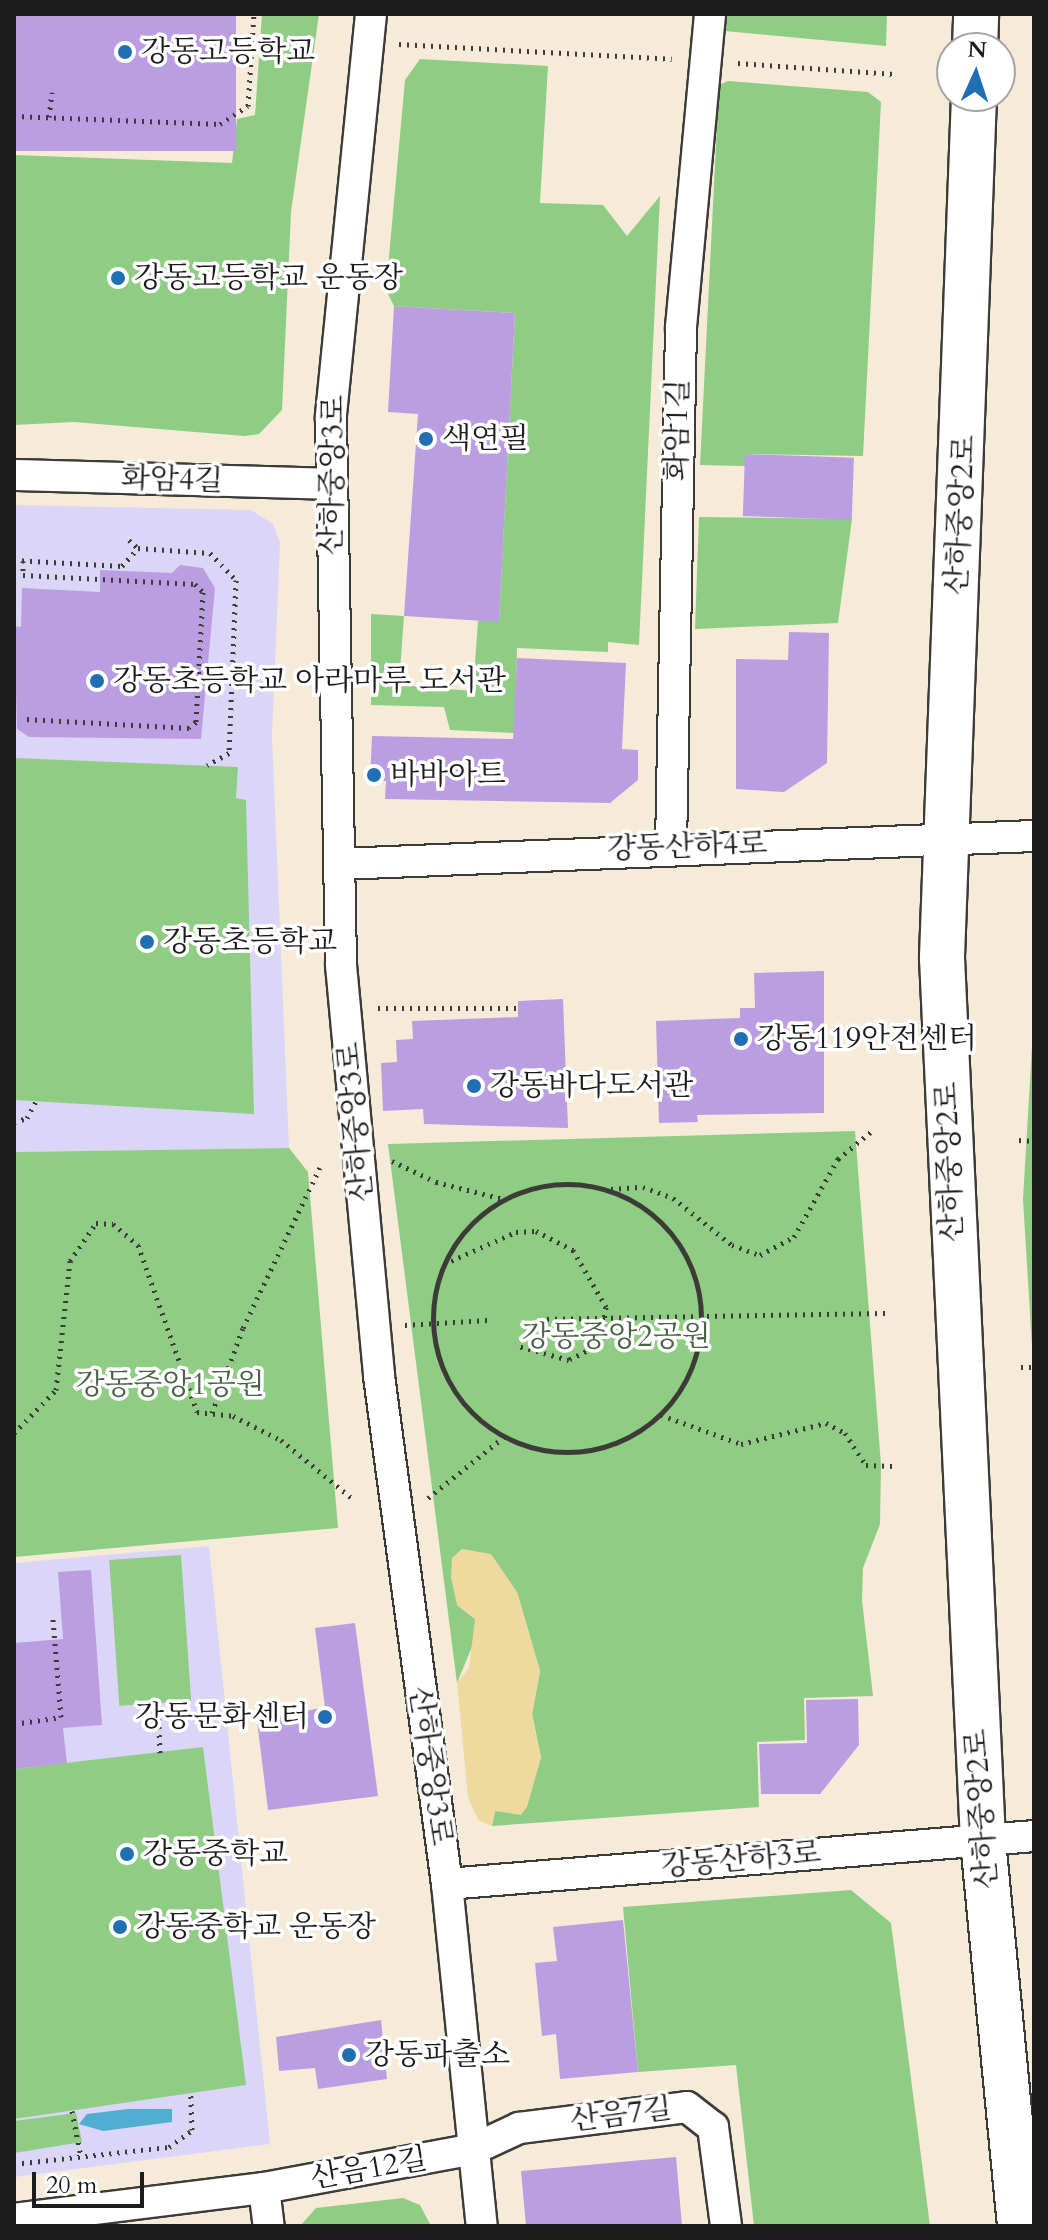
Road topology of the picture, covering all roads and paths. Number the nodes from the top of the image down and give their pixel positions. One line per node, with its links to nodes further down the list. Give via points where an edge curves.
1 (254, 14): 11 (path, via 248,106 220,124)
2 (371, 14): 13 (street, 산하중앙3로, via 347,215)
3 (710, 14): 22 (street, 화암1길, via 681,327)
4 (398, 44): 5 (path)
5 (679, 60)
6 (732, 62): 7 (path)
7 (895, 74)
8 (52, 92): 11 (path)
9 (974, 112): 21 (main road, 산하중앙2로, via 968,372)
10 (14, 116): 11 (path)
11 (49, 117)
12 (14, 475): 13 (street, 화암4길)
13 (330, 484): 23 (street, 산하중앙3로)
14 (129, 540): 15 (path)
15 (138, 548): 17 (path, via 122,566); 19 (path, via 210,553 236,580 229,753)
16 (14, 560): 17 (path)
17 (23, 561): 18 (path, via 23,575 195,584 203,592 189,728)
18 (26, 719)
19 (207, 765)
20 (1034, 836): 21 (street, 강동산하4로)
21 (943, 840): 22 (street, 강동산하4로); 58 (main road, 산하중앙2로, via 946,1078)
22 (671, 847): 23 (street, 강동산하4로)
23 (340, 864): 25 (street, 산하중앙3로)
24 (518, 1008): 25 (path)
25 (345, 1009): 59 (street, 산하중앙3로, via 399,1545)
26 (36, 1101): 27 (path, via 27,1118)
27 (14, 1122)
28 (873, 1130): 33 (path, via 838,1159 794,1237 760,1255 732,1245 673,1198 643,1187)
29 (1019, 1140): 30 (path)
30 (1034, 1141)
31 (377, 1154): 34 (path, via 436,1182)
32 (320, 1167): 46 (path, via 243,1328)
33 (607, 1189): 34 (path, via 567,1183); 37 (path, via 655,1216 674,1236 689,1259)
34 (503, 1199): 35 (path, via 458,1238)
35 (443, 1264): 38 (path, via 492,1237 536,1231 573,1250 591,1272); 41 (path)
36 (886, 1313): 37 (path)
37 (699, 1316): 38 (path); 47 (path, via 693,1369)
38 (609, 1317): 39 (path); 43 (path, via 600,1344 569,1360)
39 (539, 1319)
40 (488, 1320): 41 (path)
41 (432, 1324): 42 (path); 49 (path, via 452,1390)
42 (399, 1326)
43 (515, 1345)
44 (1021, 1367): 45 (path)
45 (1034, 1367)
46 (212, 1413): 48 (path, via 197,1412 138,1245 126,1230 96,1223 70,1261 56,1390); 52 (path, via 281,1440)
47 (661, 1415): 49 (path, via 637,1434 586,1452 541,1451); 50 (path, via 741,1444 826,1423 845,1433 866,1465)
48 (14, 1433)
49 (504, 1437): 51 (path, via 436,1498)
50 (893, 1466)
51 (420, 1497)
52 (354, 1500)
53 (53, 1619): 55 (path, via 61,1717)
54 (158, 1703): 56 (path)
55 (14, 1724)
56 (160, 1753)
57 (1034, 1836): 58 (street, 강동산하3로)
58 (983, 1841): 59 (street, 강동산하3로); 70 (main road, 산하중앙2로)
59 (447, 1884): 62 (street, 산하중앙3로)
60 (191, 2093): 63 (path, via 194,2120 185,2141)
61 (72, 2111): 63 (path)
62 (474, 2149): 65 (street, 산음12길); 68 (street, 산하중앙3로); 69 (street, 산음7길, via 519,2128 692,2108 713,2127)
63 (81, 2157): 64 (path)
64 (14, 2164)
65 (264, 2188): 66 (street, 산음12길); 67 (street)
66 (14, 2219)
67 (269, 2226)
68 (482, 2226)
69 (726, 2226)
70 (1020, 2226)

